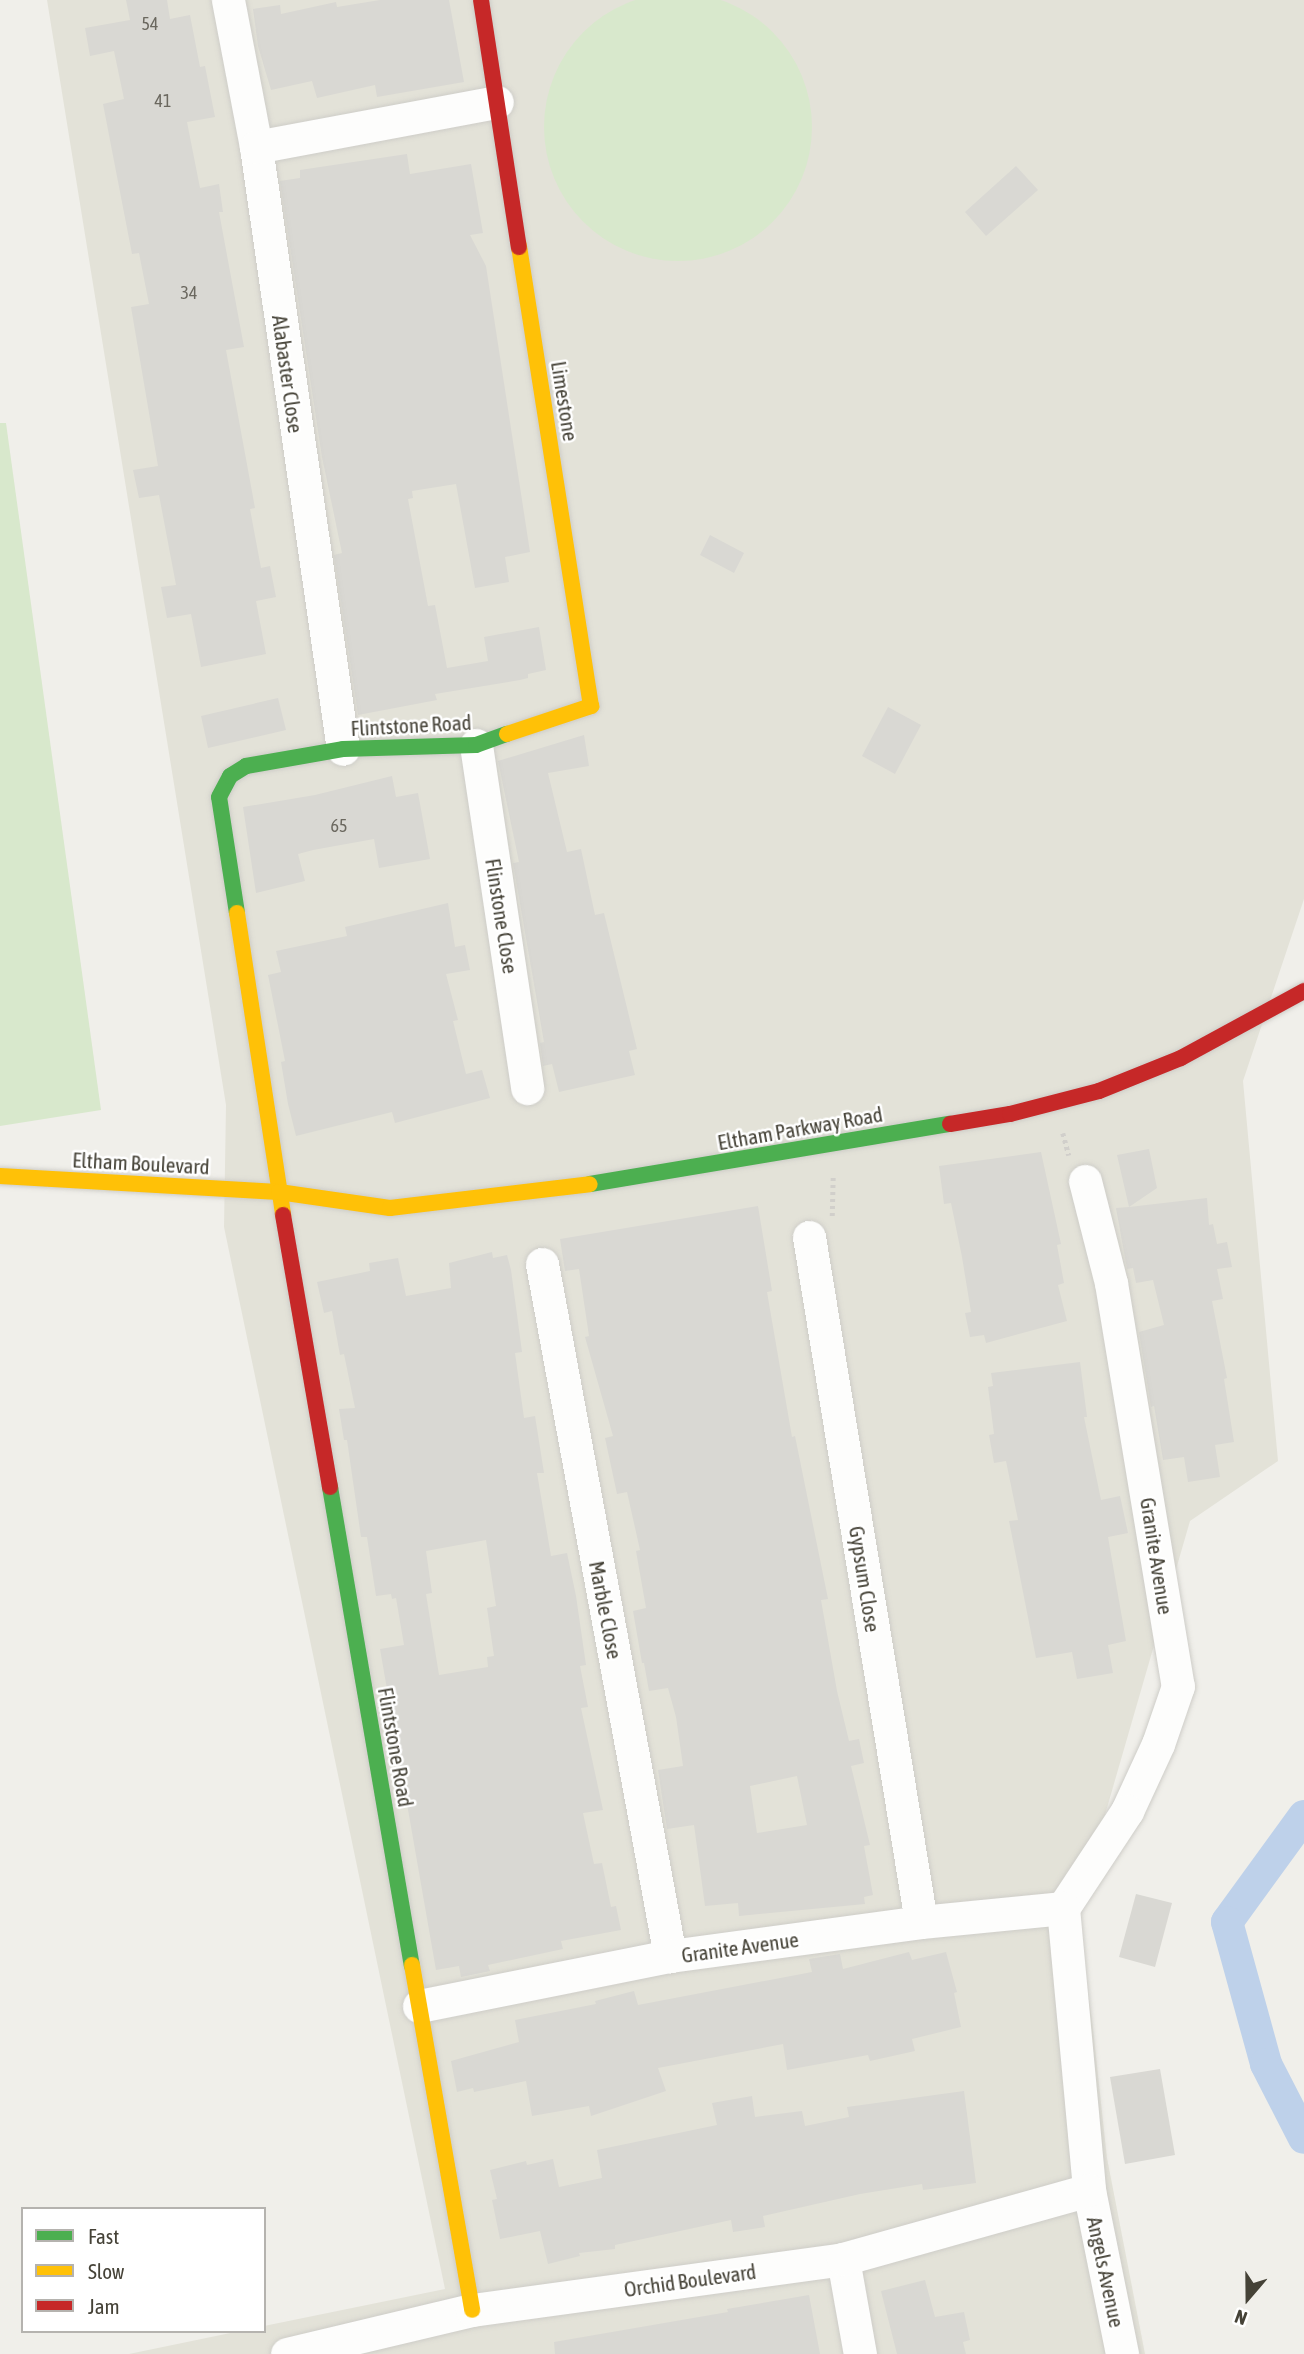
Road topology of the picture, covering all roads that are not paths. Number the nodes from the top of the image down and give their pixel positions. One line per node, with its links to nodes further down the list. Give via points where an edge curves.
1 (228, 0): 4 (street, Alabaster Close)
2 (481, 0): 3 (street, Limestone)
3 (497, 102): 4 (street); 5 (street, Limestone)
4 (256, 147): 7 (street, Alabaster Close)
5 (591, 706): 6 (street, Flintstone Road)
6 (476, 745): 7 (street, Flintstone Road); 9 (street, Flinstone Close)
7 (343, 749): 12 (street, Flintstone Road, via 246,766 230,776 219,797)
8 (1304, 991): 12 (street, Eltham Parkway Road, via 1181,1058 1099,1091 1010,1114 607,1182 390,1209)
9 (527, 1087)
10 (0, 1176): 12 (street, Eltham Boulevard)
11 (1085, 1181): 15 (street, Granite Avenue, via 1111,1283 1178,1686 1128,1811)
12 (279, 1192): 18 (street, Flintstone Road)
13 (808, 1237): 16 (street, Gypsum Close)
14 (542, 1264): 17 (street, Marble Close)
15 (1063, 1908): 16 (street, Granite Avenue); 19 (street)
16 (921, 1922): 17 (street, Granite Avenue)
17 (670, 1956): 18 (street, Granite Avenue)
18 (419, 2006): 21 (street, Flintstone Road)
19 (1089, 2190): 20 (street, Orchid Boulevard); 24 (street, Angels Avenue)
20 (843, 2259): 21 (street, Orchid Boulevard); 23 (street)
21 (472, 2310): 22 (street, Orchid Boulevard)
22 (287, 2354)
23 (860, 2354)
24 (1122, 2354)

